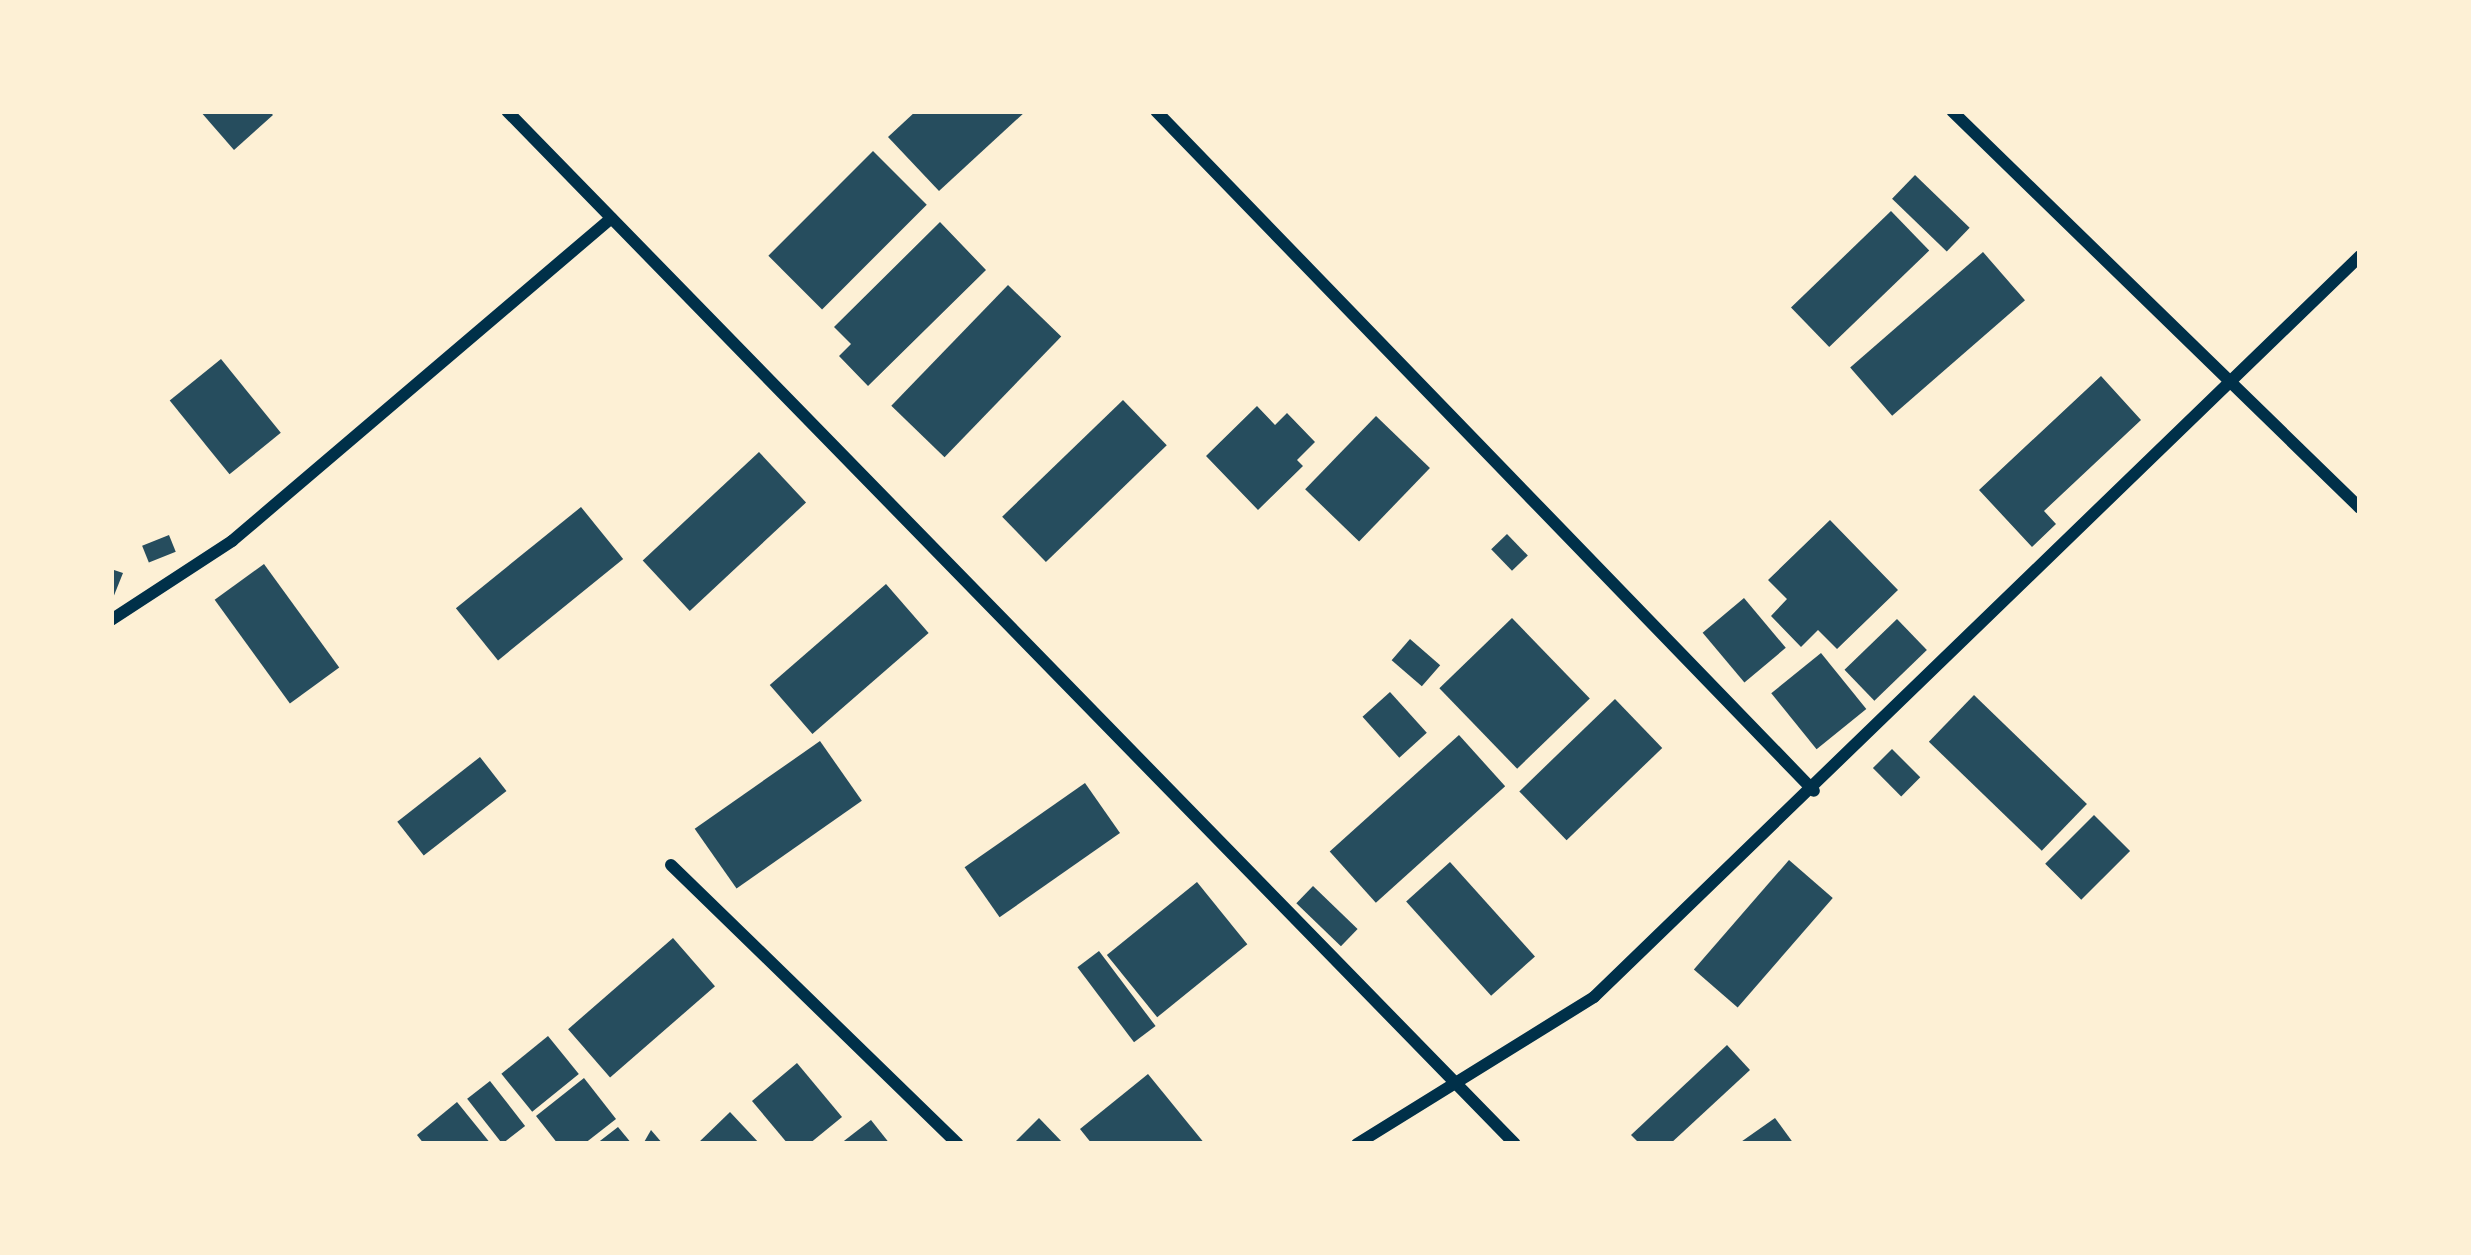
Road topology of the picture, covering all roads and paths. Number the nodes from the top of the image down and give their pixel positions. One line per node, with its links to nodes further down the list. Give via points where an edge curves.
1 (507, 111): 4 (street)
2 (1156, 111): 9 (street)
3 (1952, 111): 6 (street)
4 (611, 218): 8 (street, via 232,541); 11 (street)
5 (2360, 256): 6 (street)
6 (2228, 379): 7 (street); 9 (street)
7 (2360, 508)
8 (111, 620)
9 (1814, 791): 11 (street, via 1594,998)
10 (671, 865): 12 (street)
11 (1458, 1081): 13 (street); 14 (street)
12 (958, 1144)
13 (1357, 1144)
14 (1515, 1144)

